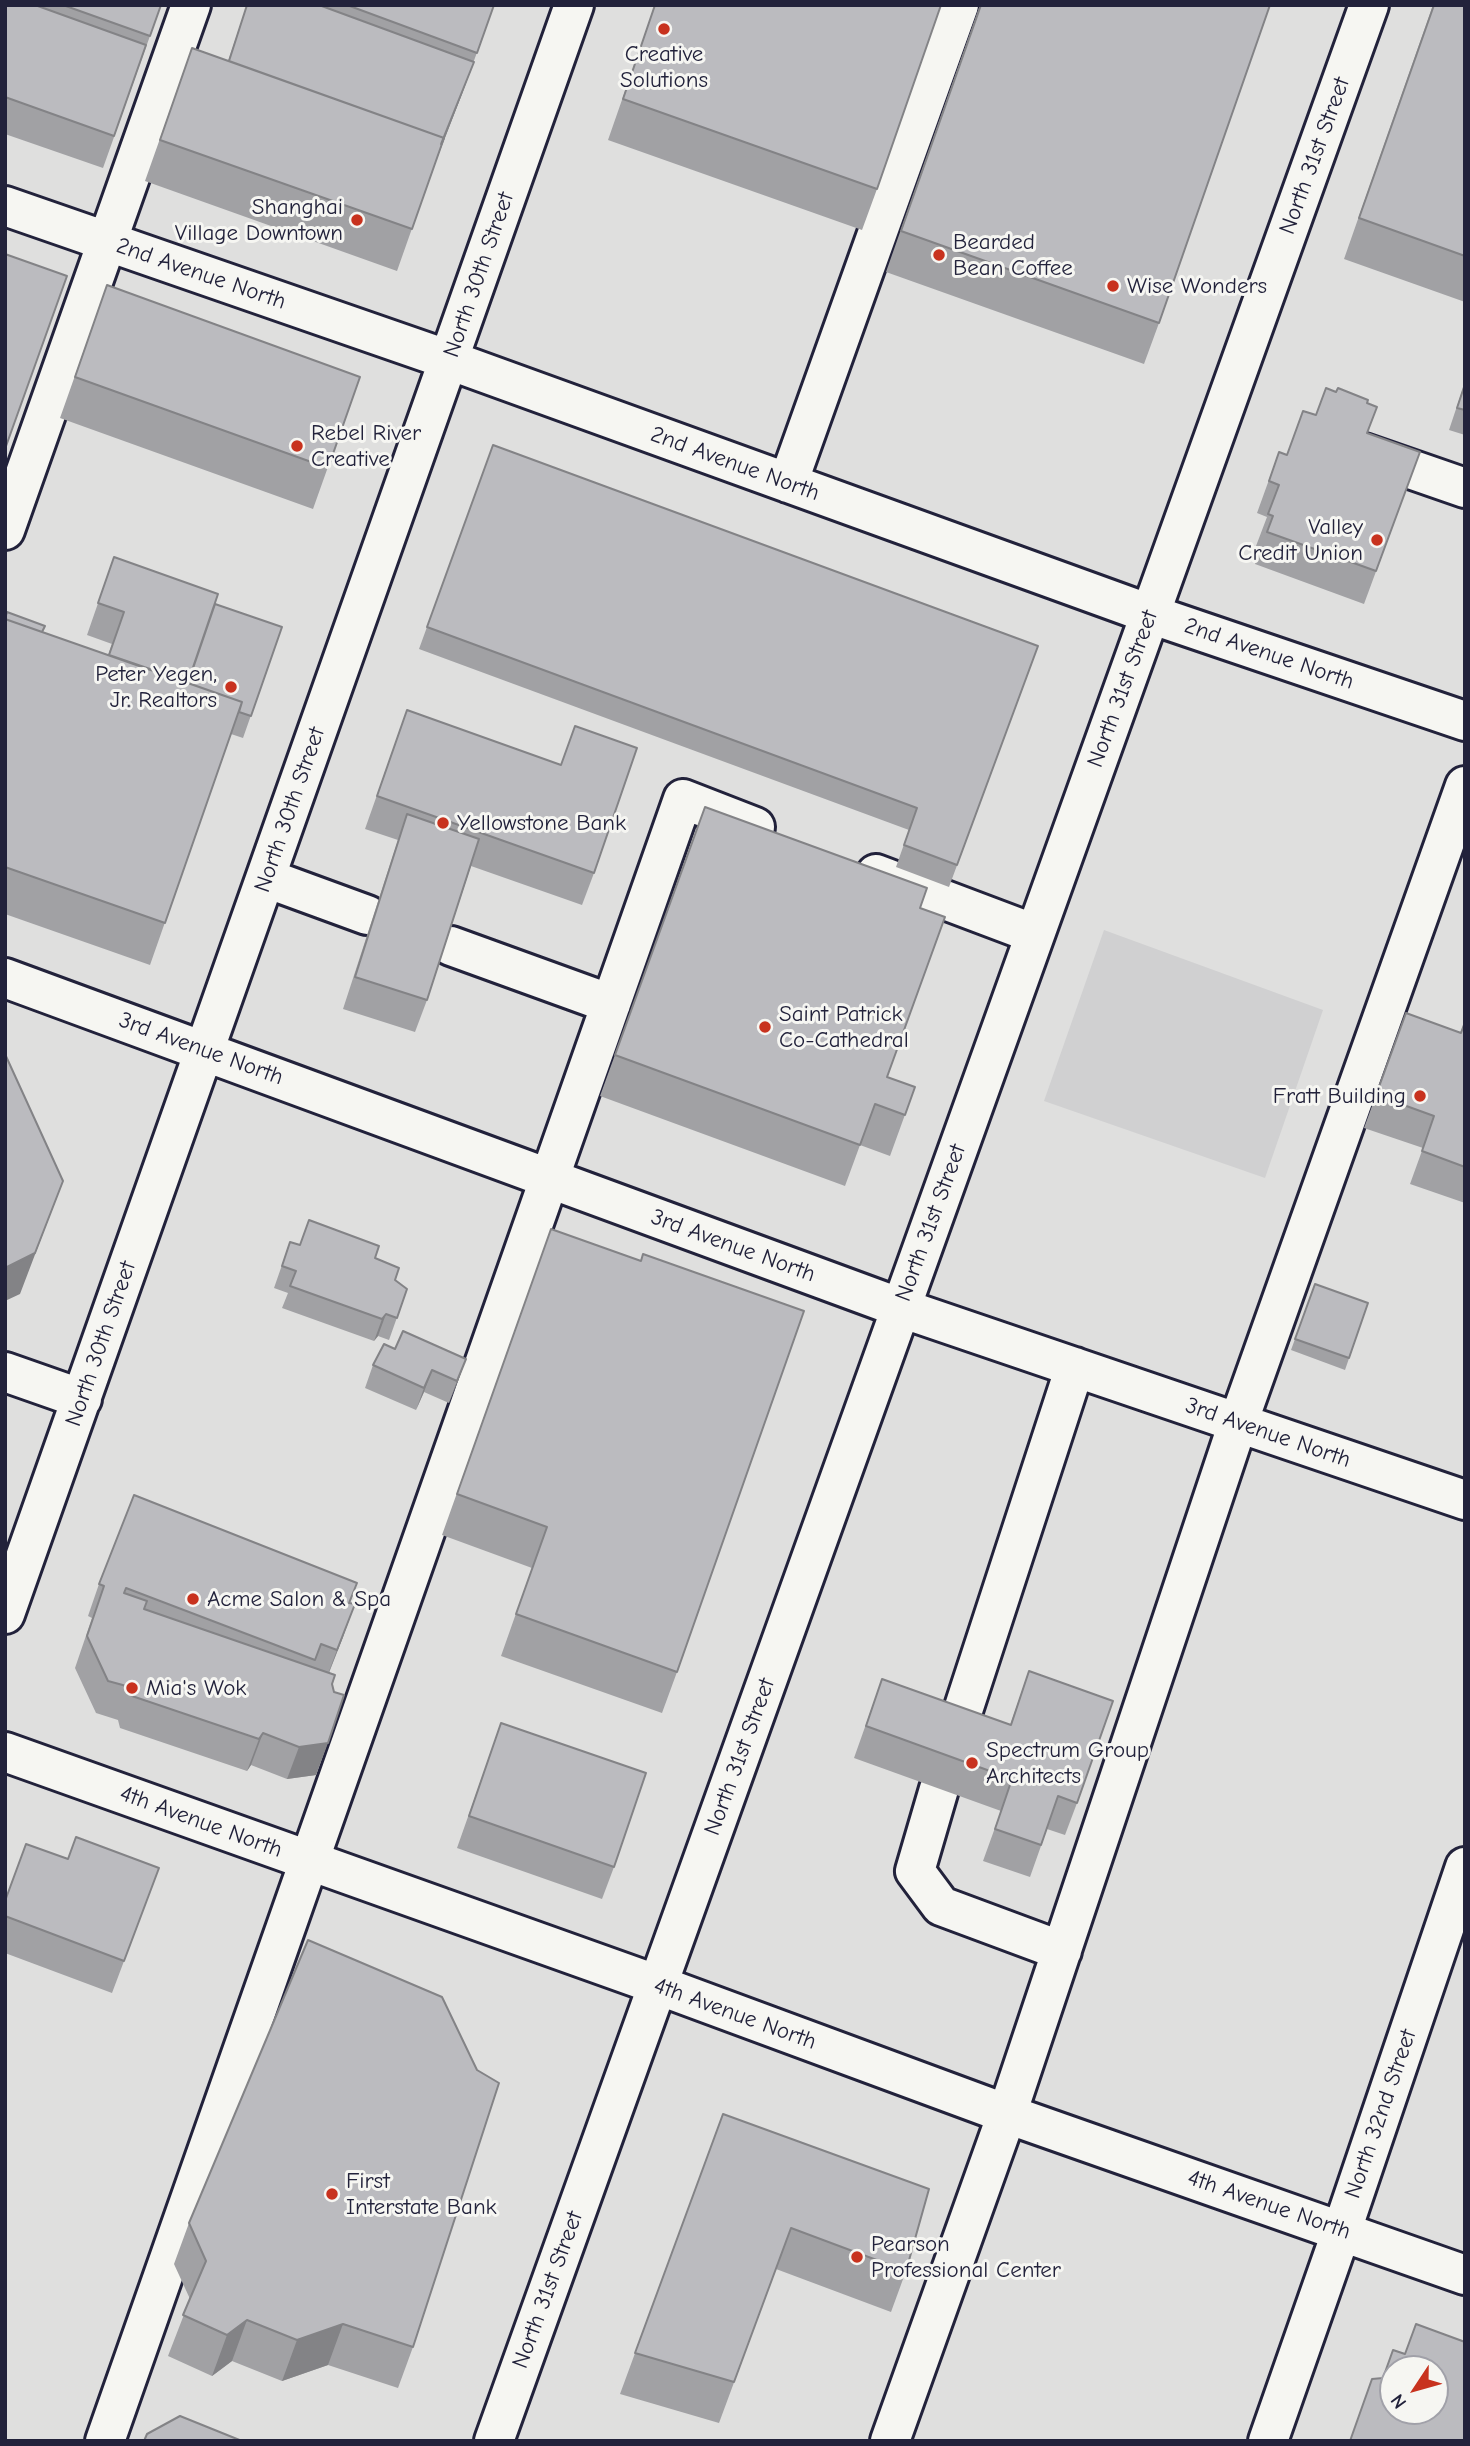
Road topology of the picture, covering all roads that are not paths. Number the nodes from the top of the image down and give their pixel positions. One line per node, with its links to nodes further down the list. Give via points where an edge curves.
1 (191, 5): 6 (street)
2 (574, 5): 7 (street, North 30th Street)
3 (959, 5): 9 (street)
4 (1369, 5): 12 (street, North 31st Street)
5 (5, 206): 6 (street, 2nd Avenue North)
6 (107, 242): 7 (street, 2nd Avenue North); 11 (street)
7 (449, 360): 9 (street, 2nd Avenue North); 17 (street, North 30th Street)
8 (1364, 453): 10 (street)
9 (788, 483): 12 (street, 2nd Avenue North)
10 (1465, 488)
11 (5, 530)
12 (1150, 614): 13 (street, 2nd Avenue North); 19 (street, North 31st Street)
13 (1465, 721)
14 (1465, 786): 30 (street)
15 (783, 838): 22 (street, via 682,799)
16 (846, 862): 19 (street)
17 (266, 878): 18 (street); 23 (street, North 30th Street)
18 (367, 915)
19 (1035, 934): 25 (street, North 31st Street)
20 (451, 946): 22 (street)
21 (5, 978): 23 (street, 3rd Avenue North)
22 (611, 1004): 24 (street)
23 (205, 1050): 24 (street, 3rd Avenue North); 29 (street, North 30th Street)
24 (549, 1178): 25 (street, 3rd Avenue North); 36 (street)
25 (901, 1308): 26 (street, 3rd Avenue North); 39 (street, North 31st Street)
26 (1075, 1367): 30 (street, 3rd Avenue North); 33 (street)
27 (5, 1372): 29 (street)
28 (5, 1391): 29 (street)
29 (78, 1408): 32 (street, North 30th Street)
30 (1238, 1423): 31 (street, 3rd Avenue North); 38 (street)
31 (1465, 1500)
32 (5, 1614)
33 (953, 1741)
34 (5, 1752): 36 (street, 4th Avenue North)
35 (939, 1789): 38 (street, via 915,1871 941,1906)
36 (309, 1860): 39 (street, 4th Avenue North); 43 (street)
37 (1465, 1867): 41 (street, North 32nd Street)
38 (1062, 1951): 40 (street)
39 (658, 1985): 40 (street, 4th Avenue North); 44 (street, North 31st Street)
40 (1007, 2114): 41 (street, 4th Avenue North); 45 (street)
41 (1342, 2230): 42 (street, 4th Avenue North); 46 (street, North 32nd Street)
42 (1465, 2275)
43 (105, 2441)
44 (494, 2441)
45 (890, 2441)
46 (1268, 2441)

